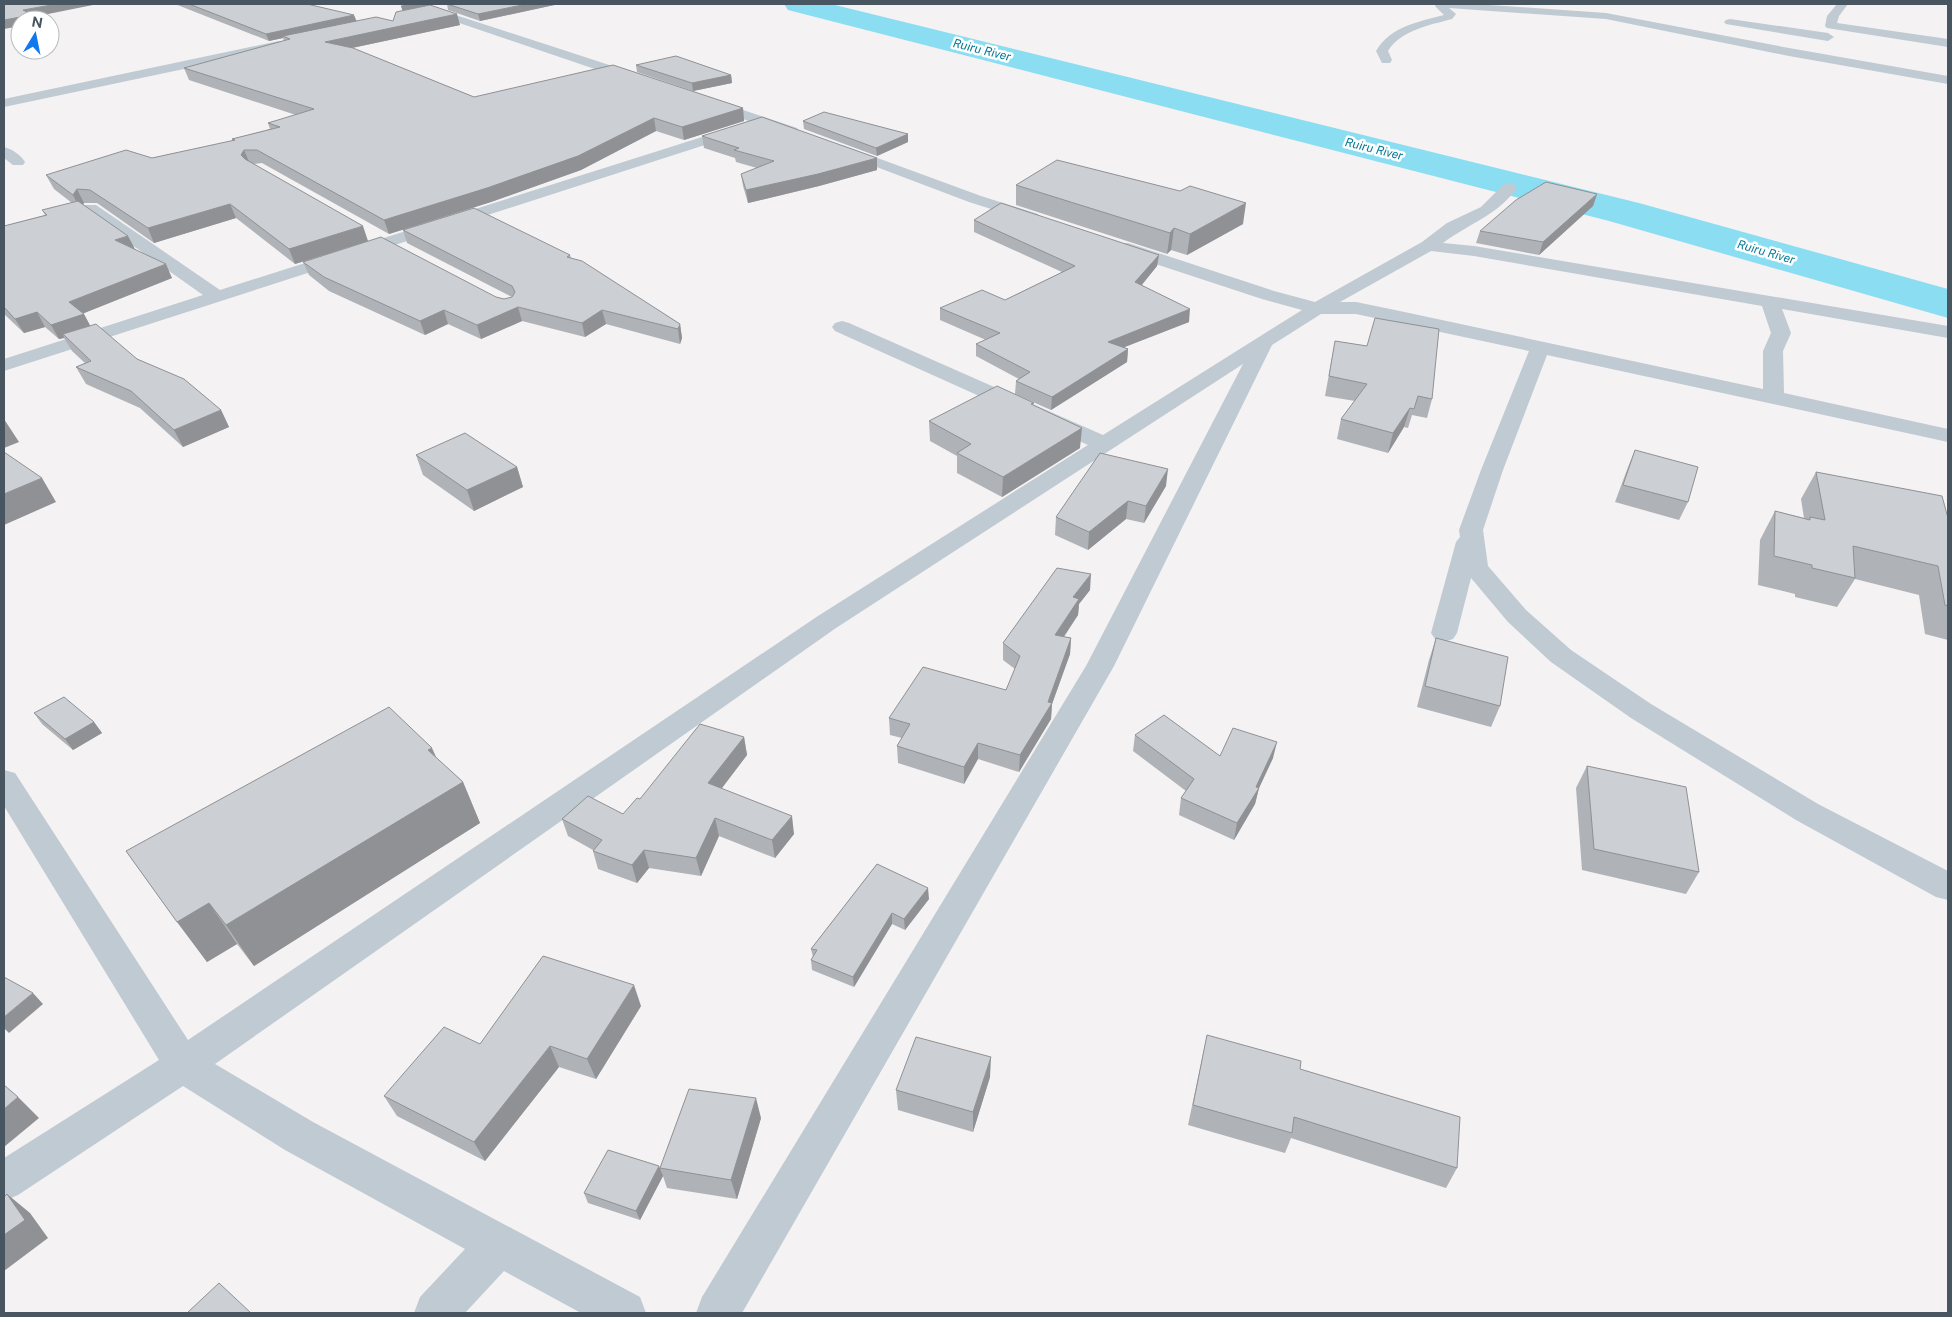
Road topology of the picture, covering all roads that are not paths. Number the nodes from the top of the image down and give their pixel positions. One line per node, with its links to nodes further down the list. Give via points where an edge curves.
1 (450, 4): 5 (street)
2 (1442, 4): 11 (street, via 1440,6 1450,14 1386,43 1382,51)
3 (1446, 4): 12 (street, via 1606,16)
4 (1843, 4): 8 (street, via 1833,16)
5 (434, 11): 6 (street); 14 (street)
6 (418, 15)
7 (1718, 20): 8 (street)
8 (1830, 32): 10 (street); 12 (street, via 1831,44)
9 (294, 41): 16 (street)
10 (1948, 43)
11 (1386, 60)
12 (1856, 65): 13 (street)
13 (1948, 80)
14 (652, 83)
15 (689, 96): 17 (street)
16 (4, 103)
17 (765, 121): 18 (street); 27 (street)
18 (802, 134)
19 (829, 145): 24 (street)
20 (4, 151): 21 (street)
21 (18, 162)
22 (1509, 188): 28 (street, via 1487,210 1453,227)
23 (90, 208): 30 (street)
24 (1041, 221)
25 (364, 229): 27 (street)
26 (1107, 242): 32 (street)
27 (389, 243): 29 (street); 30 (street)
28 (1428, 246): 31 (street); 32 (street)
29 (406, 252)
30 (218, 297): 37 (street)
31 (1770, 301): 34 (street); 38 (street, via 1781,333 1773,351)
32 (1317, 308): 35 (street); 36 (street, via 1356,308)
33 (842, 327): 40 (street)
34 (1948, 332)
35 (1263, 342): 40 (street); 50 (street, via 1100,666)
36 (1540, 348): 38 (street); 41 (street)
37 (4, 365)
38 (1774, 398): 39 (street)
39 (1948, 435)
40 (1104, 444): 45 (street, via 827,622)
41 (1471, 530): 42 (street); 44 (street, via 1476,567 1517,616 1561,656 1641,711 1807,812)
42 (1444, 633)
43 (4, 781): 45 (street)
44 (1948, 887)
45 (183, 1065): 46 (street); 47 (street, via 299,1136)
46 (4, 1181)
47 (498, 1245): 48 (street); 49 (street)
48 (436, 1313)
49 (624, 1313)
50 (718, 1313)

